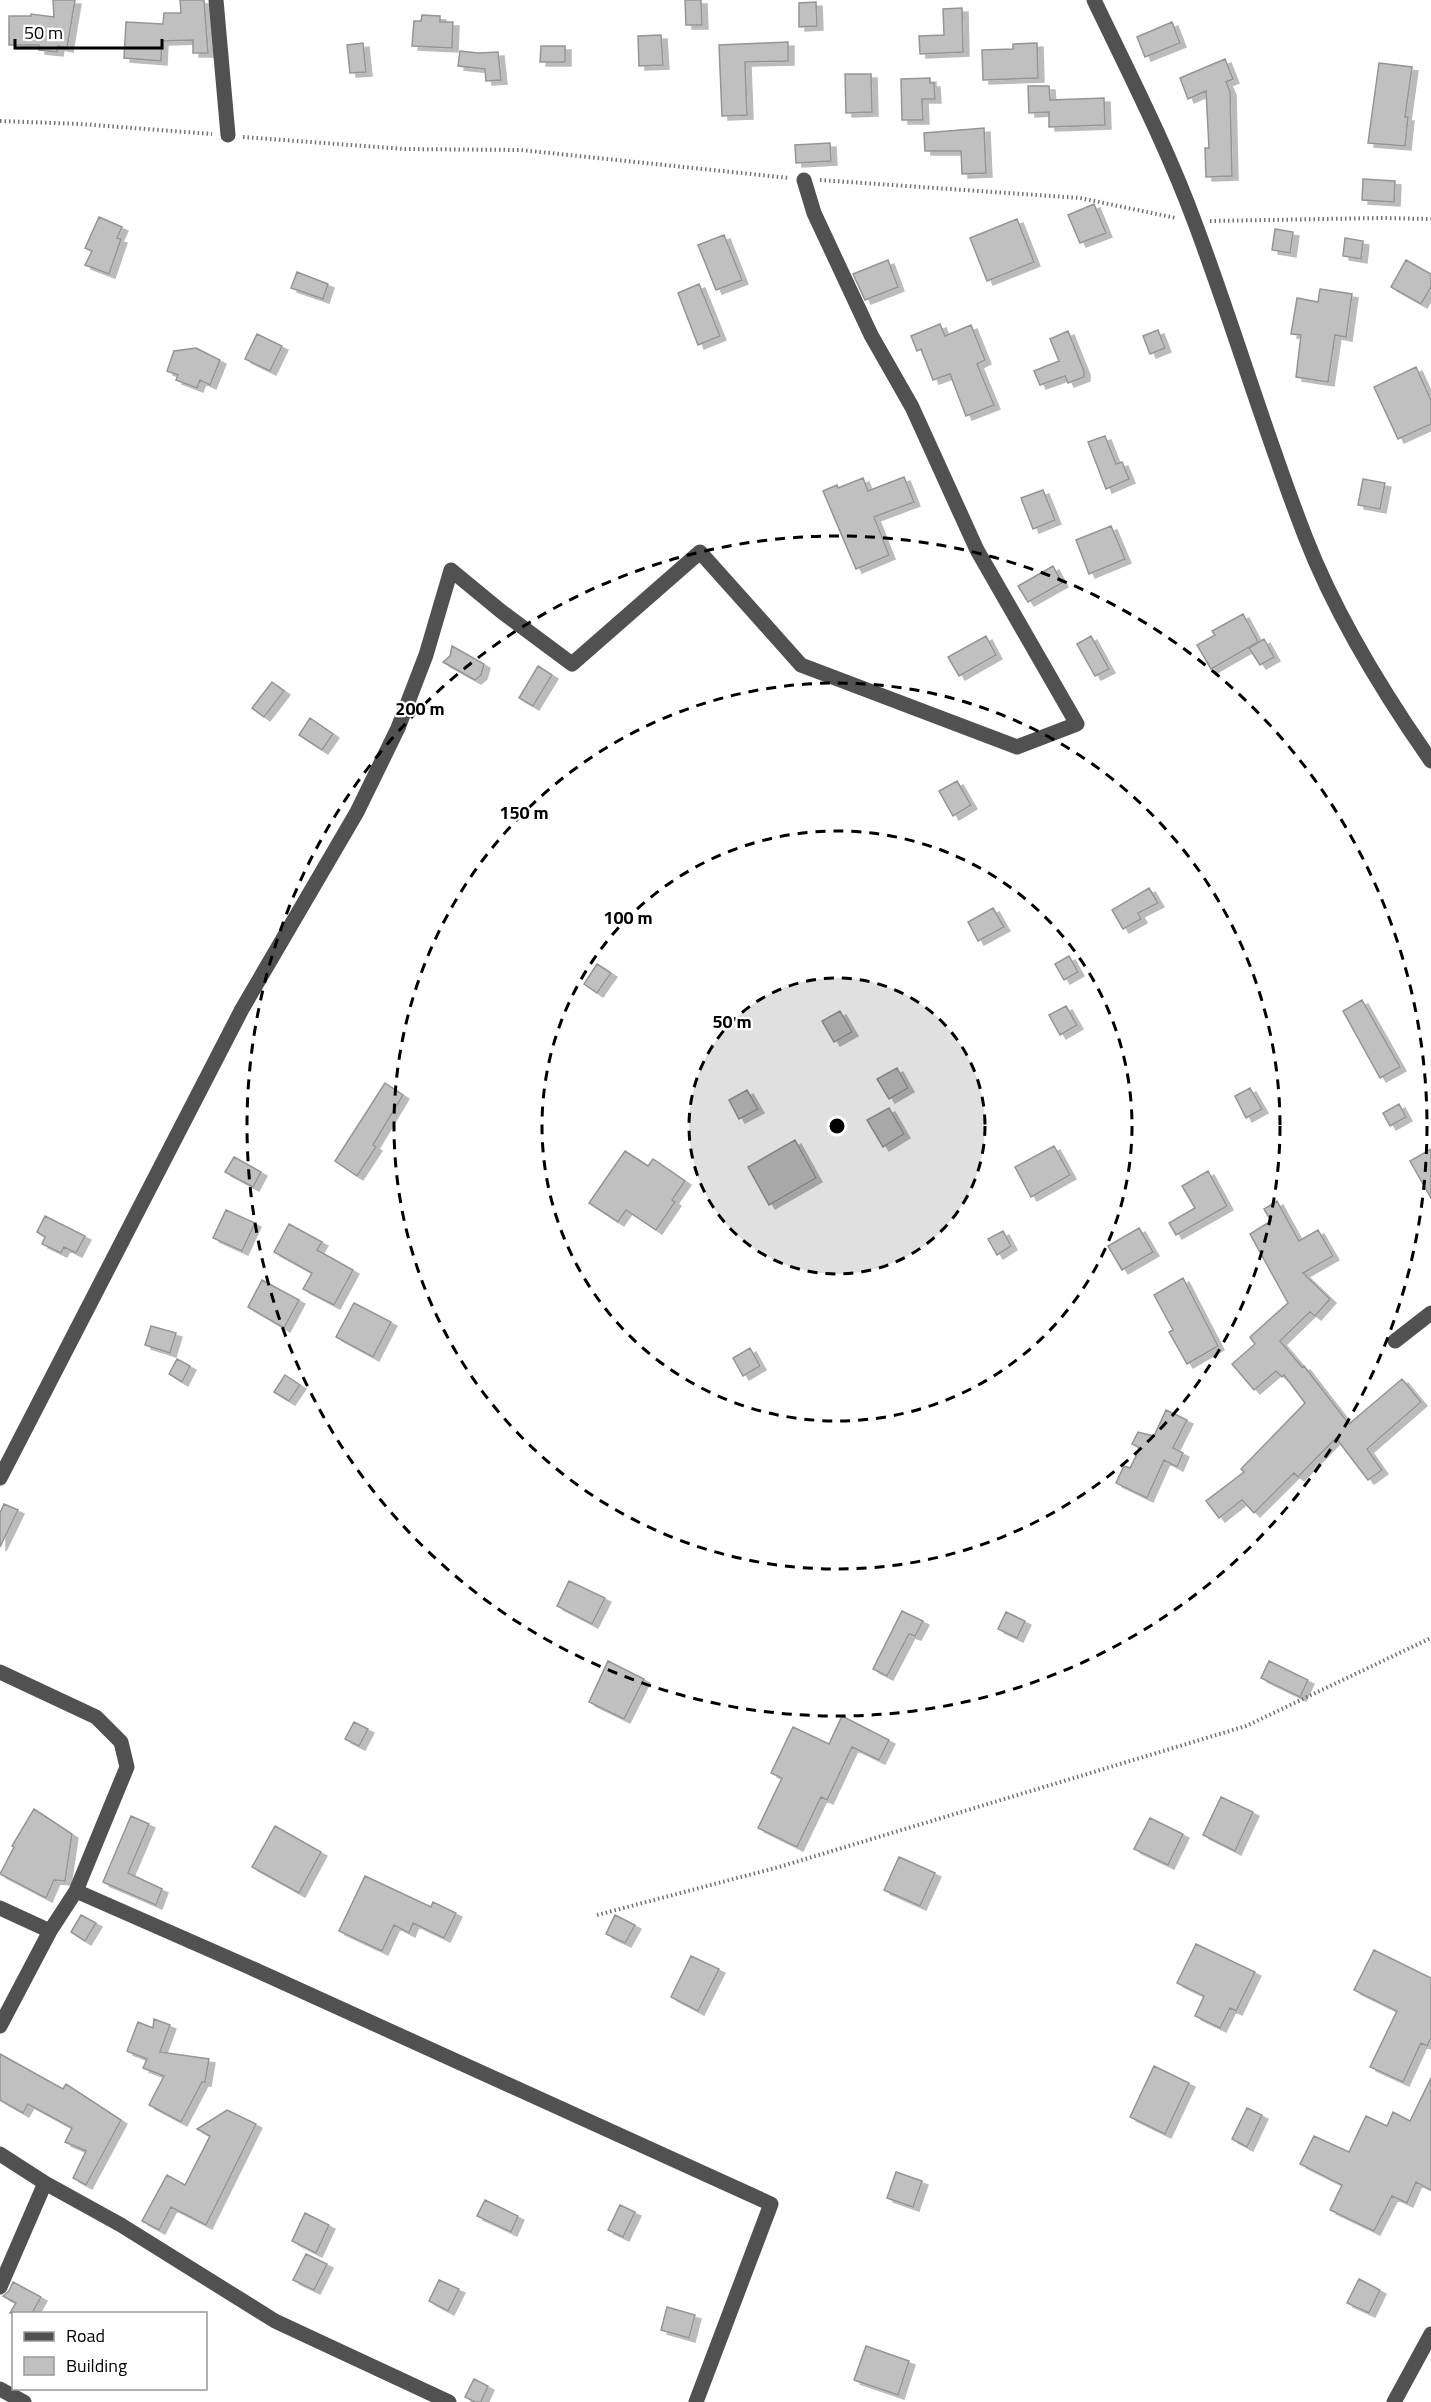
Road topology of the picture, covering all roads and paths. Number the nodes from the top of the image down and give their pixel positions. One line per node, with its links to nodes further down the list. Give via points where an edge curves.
1 (216, 0): 4 (street)
2 (1094, 0): 7 (street)
3 (0, 121): 4 (path)
4 (228, 135): 5 (path, via 405,150 521,150)
5 (804, 180): 7 (path, via 1080,198); 11 (street, via 814,213 871,335 912,406 977,550 1077,723 1017,747 801,665 700,552 572,664 451,570 426,655 402,717 357,812 242,1009)
6 (1431, 219): 7 (path)
7 (1195, 222): 8 (street, via 1305,537 1359,649)
8 (1431, 761)
9 (1431, 1313): 10 (street)
10 (1395, 1341)
11 (0, 1478)
12 (1431, 1638): 16 (path, via 1246,1726 779,1867)
13 (0, 1672): 14 (street, via 96,1717 121,1742 128,1767)
14 (76, 1891): 17 (street); 26 (street, via 771,2204)
15 (0, 1908): 17 (street)
16 (597, 1916)
17 (50, 1931): 18 (street)
18 (0, 2026)
19 (0, 2154): 20 (street)
20 (45, 2183): 21 (street); 25 (street, via 276,2321)
21 (0, 2287)
22 (1431, 2334): 27 (street)
23 (0, 2389): 24 (street)
24 (24, 2402)
25 (449, 2402)
26 (696, 2402)
27 (1394, 2402)

